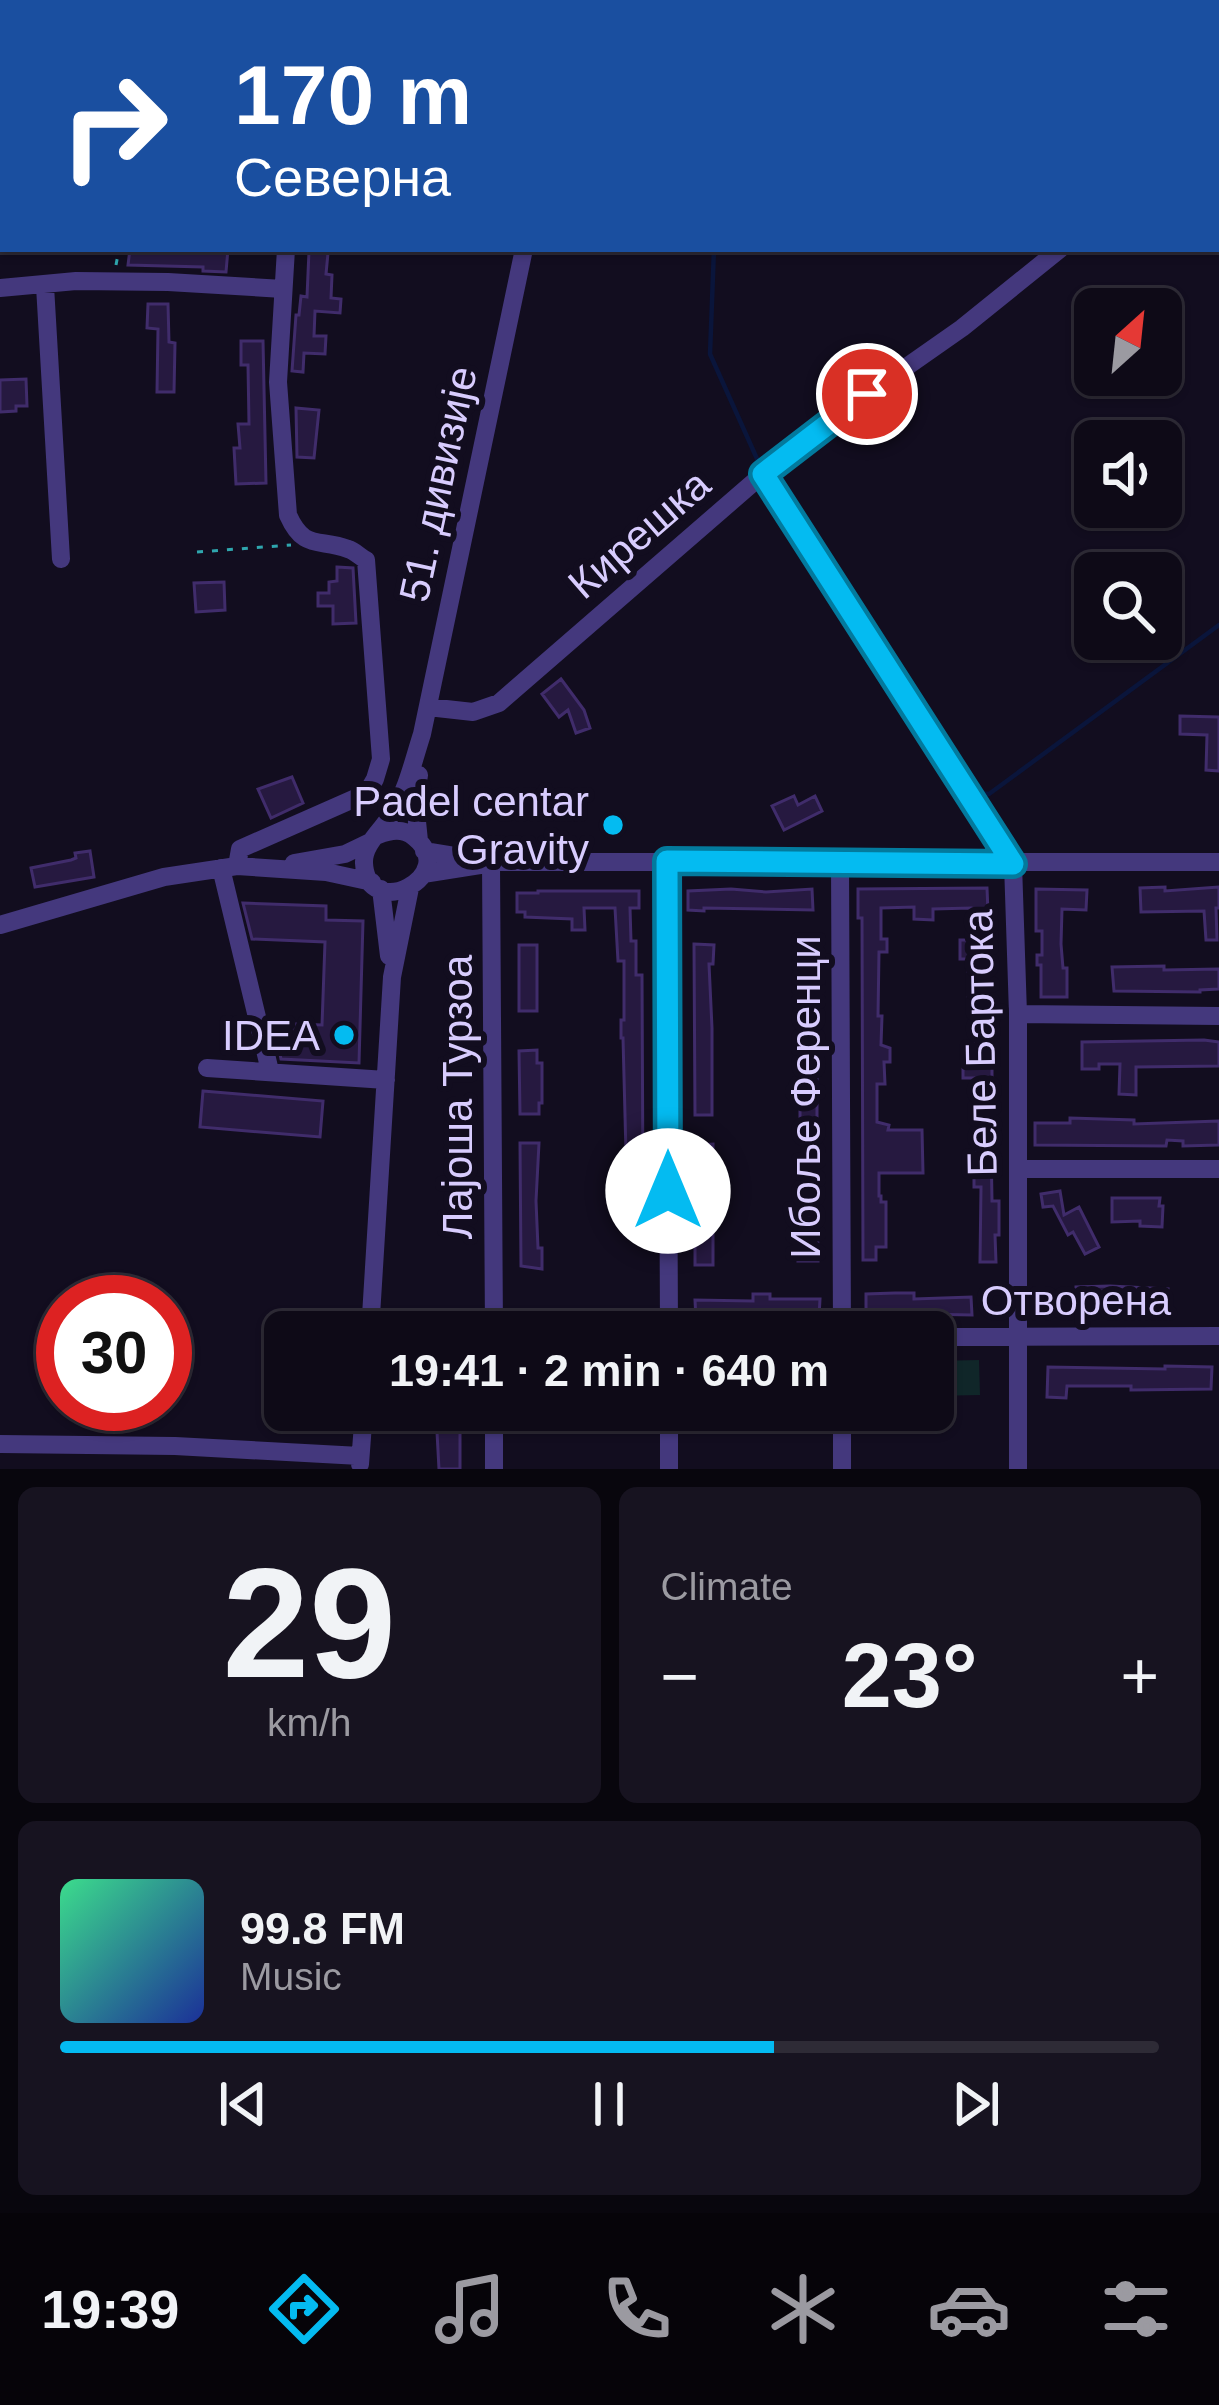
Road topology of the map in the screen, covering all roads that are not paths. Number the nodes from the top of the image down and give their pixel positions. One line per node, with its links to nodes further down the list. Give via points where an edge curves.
1 (286, 252): 6 (street)
2 (523, 252): 9 (street, 51. дивизије)
3 (1056, 252): 7 (street, Кирешка)
4 (45, 286): 5 (street); 6 (street); 8 (street)
5 (0, 288)
6 (283, 289): 18 (street, via 278,359 289,515 303,538 366,560 381,759 367,793 240,850)
7 (763, 474): 9 (street, Кирешка, via 499,703 473,712); 17 (street, Беле Бартока)
8 (61, 559)
9 (428, 707): 10 (street, 51. дивизије)
10 (422, 734): 11 (street, 51. дивизије, via 402,797); 12 (street, 51. дивизије, via 415,802)
11 (374, 838): 12 (street, via 400,831); 19 (street, via 345,854); 21 (street, via 364,862)
12 (422, 846): 14 (street); 20 (street, via 426,862)
13 (667, 861): 14 (street); 15 (street); 33 (street)
14 (491, 862): 20 (street); 32 (street, Лајоша Турзоа)
15 (839, 862): 17 (street); 34 (street, Ибоље Ференци)
16 (1219, 862): 17 (street)
17 (1013, 864): 24 (street, Беле Бартока)
18 (229, 867): 19 (street); 22 (street, via 164,877); 27 (street)
19 (272, 868): 21 (street)
20 (417, 881): 21 (street, via 399,892); 23 (street)
21 (377, 886): 23 (street)
22 (0, 925)
23 (392, 977): 28 (street)
24 (1018, 1014): 25 (street); 29 (street, Беле Бартока)
25 (1219, 1016)
26 (207, 1068): 27 (street)
27 (270, 1071): 28 (street)
28 (386, 1080): 31 (street)
29 (1018, 1169): 30 (street); 35 (street, Беле Бартока)
30 (1219, 1169)
31 (371, 1311)
32 (494, 1311)
33 (669, 1311)
34 (842, 1311)
35 (1018, 1335): 36 (street, Отворена); 37 (street, Отворена); 49 (street, Беле Бартока)
36 (1219, 1336)
37 (954, 1337)
38 (362, 1431): 44 (street)
39 (494, 1431): 46 (street)
40 (669, 1431): 47 (street)
41 (842, 1431): 48 (street)
42 (0, 1444): 43 (street)
43 (175, 1446): 44 (street); 45 (street)
44 (360, 1463)
45 (174, 1469)
46 (494, 1469)
47 (669, 1469)
48 (842, 1469)
49 (1018, 1469)

